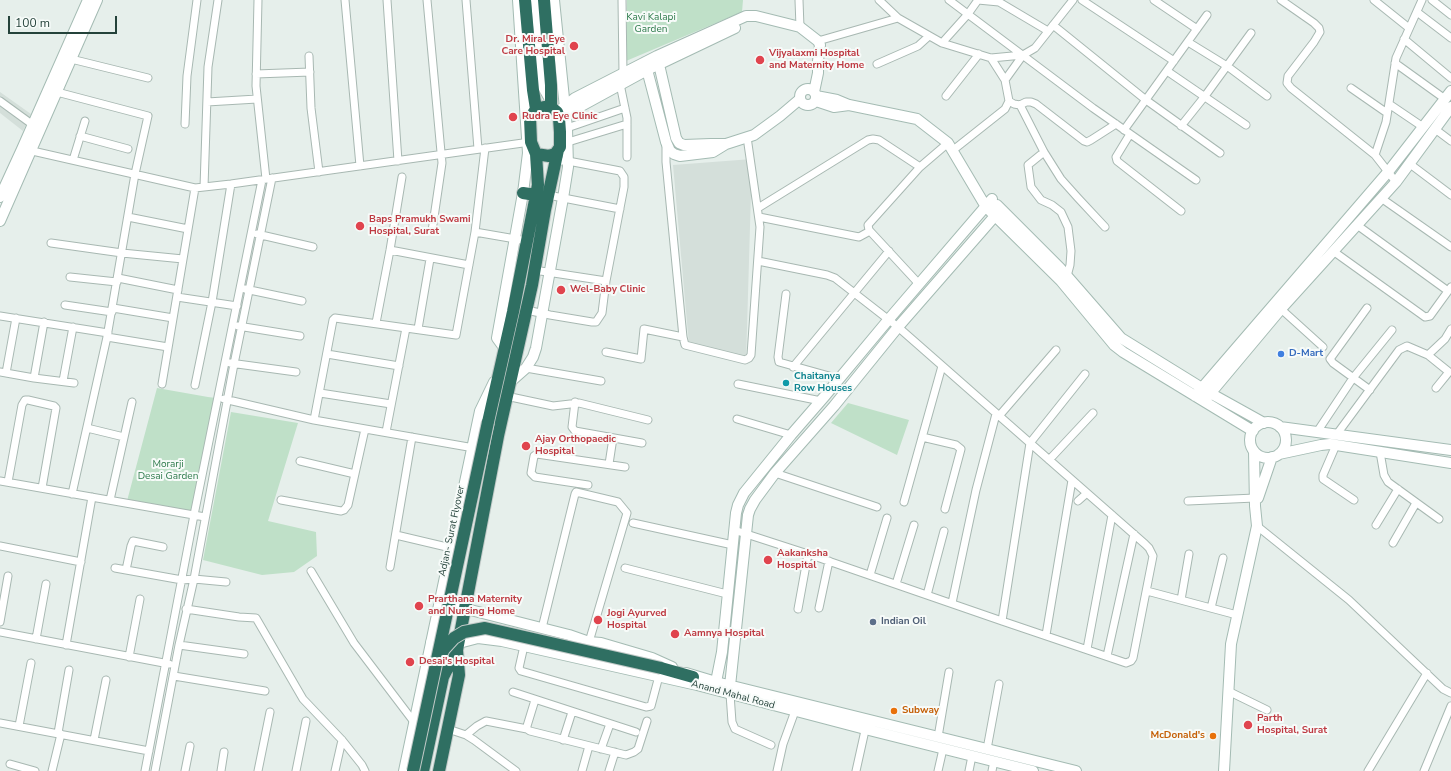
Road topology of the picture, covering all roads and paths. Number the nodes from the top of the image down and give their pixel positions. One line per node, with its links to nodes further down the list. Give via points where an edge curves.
1 (88, 0): 47 (street)
2 (97, 0): 47 (street)
3 (198, 0): 83 (street, via 187,76)
4 (218, 0): 74 (street, via 209,60)
5 (258, 0): 58 (street)
6 (345, 0): 114 (street)
7 (387, 0): 112 (street)
8 (427, 0): 107 (street)
9 (466, 0): 102 (street)
10 (518, 0): 96 (street)
11 (525, 0): 77 (highway)
12 (530, 0): 77 (street, via 537,87)
13 (536, 0): 80 (street, via 543,87)
14 (544, 0): 80 (highway, via 551,85)
15 (554, 0): 80 (street)
16 (622, 0): 57 (street)
17 (799, 0): 33 (street)
18 (879, 0): 32 (street)
19 (949, 0): 29 (street)
20 (978, 0): 29 (street); 34 (street, via 999,2)
21 (1073, 0): 34 (street)
22 (1082, 0): 50 (street)
23 (1154, 0): 36 (street)
24 (1374, 0): 35 (street)
25 (1422, 0): 28 (street)
26 (1432, 0): 31 (street)
27 (1285, 1): 108 (street, via 1314,23 1320,32 1288,76 1287,83)
28 (1417, 12): 35 (street); 39 (street)
29 (968, 14): 43 (street); 45 (street)
30 (1207, 15): 36 (street)
31 (1451, 15)
32 (898, 18): 38 (street); 41 (street)
33 (800, 27): 41 (street); 49 (street, via 756,16 742,17)
34 (1051, 28): 45 (street, via 1035,48); 71 (street)
35 (1409, 28): 40 (street)
36 (1197, 29): 42 (street)
37 (1251, 33): 54 (street)
38 (929, 36): 43 (street); 52 (street, via 914,48)
39 (1451, 38)
40 (1404, 39): 51 (street); 60 (street)
41 (818, 41): 65 (street, via 818,73)
42 (1188, 42): 50 (street); 54 (street)
43 (942, 43): 44 (street)
44 (979, 54): 48 (street); 67 (street)
45 (1023, 55): 48 (street); 61 (street); 85 (street)
46 (309, 56): 56 (street)
47 (67, 58): 59 (street); 64 (street)
48 (991, 58): 61 (street)
49 (658, 60): 53 (street); 99 (street, via 679,143)
50 (1174, 61): 55 (street)
51 (1395, 63): 66 (street); 75 (street)
52 (877, 64)
53 (646, 66): 57 (street); 62 (street); 98 (street)
54 (1227, 66): 68 (street); 69 (street)
55 (1167, 71): 68 (street); 71 (street)
56 (310, 72): 58 (street); 116 (street, via 311,108)
57 (623, 73): 80 (street, via 574,98)
58 (256, 74): 70 (street)
59 (148, 78)
60 (1451, 78)
61 (1005, 80): 73 (street)
62 (620, 84): 79 (street); 80 (street)
63 (1351, 88): 81 (street)
64 (52, 91): 86 (street); 103 (street); 118 (street, via 148,116)
65 (813, 94): 94 (street, via 810,104 805,104 800,99 766,127); 100 (street, via 849,106 917,119)
66 (1448, 95): 89 (street)
67 (946, 96)
68 (1205, 96): 87 (street); 88 (street)
69 (1267, 96)
70 (258, 99): 74 (street); 120 (street)
71 (1146, 100): 88 (street); 92 (street)
72 (0, 101): 86 (street)
73 (1009, 101): 76 (street); 100 (street, via 1005,109)
74 (207, 102): 124 (street)
75 (1389, 104): 81 (street); 89 (street)
76 (1020, 105): 85 (street, via 1026,102 1036,104 1087,142); 104 (street)
77 (536, 107): 80 (highway); 96 (highway, via 530,118)
78 (1451, 107): 91 (street)
79 (626, 108): 84 (street); 90 (street)
80 (558, 110): 90 (street); 109 (highway)
81 (1387, 113): 108 (street)
82 (85, 121): 93 (street)
83 (185, 124)
84 (627, 124): 97 (street); 110 (street)
85 (1116, 124): 92 (street)
86 (33, 125): 103 (street)
87 (1246, 125)
88 (1181, 126): 105 (street)
89 (1423, 127): 117 (street)
90 (567, 128): 97 (street)
91 (1435, 129): 95 (street); 113 (street)
92 (1127, 132): 121 (street); 136 (street, via 1116,157 1117,161)
93 (80, 136): 101 (street); 111 (street)
94 (747, 137): 99 (street); 134 (street)
95 (1451, 140)
96 (529, 142): 102 (street); 106 (highway, Adjan- Surat Flyover); 126 (street)
97 (568, 142): 109 (street)
98 (666, 143): 99 (street, via 670,151 680,156 713,152); 199 (street)
99 (726, 144)
100 (950, 147): 115 (street); 133 (street, via 975,188)
101 (128, 148)
102 (482, 149): 107 (street); 146 (street)
103 (26, 150): 111 (street); 130 (street); 140 (street)
104 (1044, 152): 142 (street, via 1061,179); 163 (street, via 1028,165 1031,187 1042,200 1060,212 1068,227 1071,251)
105 (1220, 153)
106 (536, 154): 109 (highway, via 555,154); 128 (highway, Adjan- Surat Flyover)
107 (441, 155): 112 (street); 144 (street)
108 (1375, 155): 117 (street)
109 (561, 157): 129 (highway); 131 (street); 135 (street, via 620,172 625,182)
110 (627, 157)
111 (73, 160): 118 (street)
112 (398, 161): 114 (street)
113 (1410, 164): 122 (street); 127 (street)
114 (360, 166): 116 (street)
115 (920, 167): 134 (street, via 879,140 868,140); 145 (street, via 870,222)
116 (319, 172): 120 (street)
117 (1388, 172): 122 (street); 228 (street)
118 (135, 174): 125 (street); 138 (street)
119 (402, 177): 153 (street)
120 (267, 179): 123 (street); 147 (street); 148 (street)
121 (1196, 180)
122 (1396, 182): 132 (street)
123 (231, 184): 124 (street); 175 (street)
124 (204, 187): 125 (street)
125 (195, 188): 143 (street)
126 (523, 193): 128 (highway); 149 (street)
127 (1451, 194)
128 (536, 195): 149 (highway, Adjan- Surat Flyover)
129 (548, 195): 131 (street); 161 (highway)
130 (0, 197)
131 (563, 198): 135 (street); 162 (street)
132 (1381, 198): 141 (street); 152 (street)
133 (989, 203): 137 (street); 167 (street)
134 (758, 208): 139 (street)
135 (620, 209): 166 (street)
136 (1181, 211)
137 (998, 213): 163 (street); 192 (street); 228 (street, via 1062,281 1118,349)
138 (128, 217): 143 (street); 156 (street)
139 (759, 217): 145 (street, via 859,237); 159 (street)
140 (0, 221)
141 (1357, 224): 155 (street); 169 (street)
142 (1105, 227)
143 (188, 229): 157 (street)
144 (432, 231)
145 (870, 231): 154 (street)
146 (475, 232): 149 (street); 160 (street)
147 (252, 233): 148 (street); 168 (street)
148 (260, 235): 151 (street); 170 (street)
149 (521, 240): 210 (highway, Adjan- Surat Flyover)
150 (51, 243): 156 (street)
151 (313, 247)
152 (1451, 247)
153 (390, 250): 158 (street); 188 (street)
154 (889, 251): 167 (street); 172 (street)
155 (1333, 251): 169 (street, via 1425,317 1430,316); 181 (street)
156 (122, 253): 157 (street); 165 (street)
157 (183, 259): 171 (street)
158 (430, 259): 160 (street); 194 (street)
159 (758, 261): 172 (street, via 827,275); 199 (street, via 749,358 746,360 687,346)
160 (469, 265): 194 (street, via 456,335)
161 (534, 270): 162 (street); 180 (highway)
162 (550, 272): 166 (street); 182 (street)
163 (1066, 276): 228 (street, via 1121,338)
164 (70, 277): 165 (street)
165 (118, 280): 171 (street); 179 (street)
166 (606, 281): 182 (street, via 602,313 596,322)
167 (919, 284): 186 (street)
168 (240, 288): 170 (street); 177 (street)
169 (1450, 289)
170 (249, 290): 174 (street); 190 (street)
171 (177, 293): 175 (street); 185 (street)
172 (854, 293): 186 (street); 211 (street)
173 (786, 294): 211 (street, via 778,360)
174 (302, 300)
175 (212, 302): 177 (street); 225 (street)
176 (65, 305): 179 (street)
177 (237, 306): 189 (street)
178 (1367, 308): 217 (street, via 1330,359)
179 (112, 310): 185 (street); 197 (street)
180 (526, 310): 182 (street); 222 (highway)
181 (1281, 310): 200 (street); 231 (street)
182 (542, 313): 212 (street, via 536,348)
183 (0, 316): 184 (street)
184 (16, 318): 187 (street); 213 (street)
185 (173, 318): 201 (street)
186 (889, 319): 192 (street); 218 (street)
187 (44, 322): 191 (street); 216 (street)
188 (376, 323): 193 (street); 204 (street, via 335,318)
189 (233, 325): 190 (street); 206 (street)
190 (242, 326): 198 (street); 207 (street)
191 (73, 327): 197 (street); 219 (street)
192 (898, 327): 209 (street); 269 (street)
193 (406, 328): 194 (street); 208 (street)
194 (418, 329)
195 (1451, 329): 205 (street, via 1445,339)
196 (1392, 330): 217 (street)
197 (107, 335): 201 (street); 245 (street)
198 (300, 336)
199 (683, 337): 203 (street, via 644,329 641,359)
200 (1322, 347)
201 (168, 348): 223 (street)
202 (1056, 350): 239 (street)
203 (606, 352)
204 (327, 354): 208 (street); 229 (street)
205 (1428, 355): 226 (street, via 1449,372); 227 (street, via 1407,346 1402,347)
206 (225, 363): 207 (street); 232 (street)
207 (234, 364): 214 (street); 233 (street)
208 (398, 366): 237 (street)
209 (942, 366): 239 (street); 252 (street)
210 (500, 367): 259 (street, via 480,411); 361 (highway, Adjan- Surat Flyover, bridge)
211 (793, 367): 218 (street)
212 (526, 368): 220 (street); 222 (street)
213 (3, 372): 216 (street)
214 (296, 372)
215 (1085, 374): 257 (street)
216 (34, 378): 219 (street)
217 (1353, 378): 227 (street); 249 (street)
218 (840, 379): 234 (street)
219 (63, 381): 221 (street)
220 (601, 381)
221 (74, 383)
222 (509, 383): 230 (highway)
223 (162, 384)
224 (738, 384): 234 (street)
225 (195, 385)
226 (1436, 388)
227 (1370, 390): 250 (street)
228 (1198, 392): 231 (street)
229 (320, 393): 237 (street); 241 (street)
230 (506, 396): 236 (street, via 553,406); 336 (highway)
231 (1207, 397): 243 (street); 247 (street)
232 (218, 398): 233 (street); 290 (street)
233 (228, 400): 241 (street); 292 (street)
234 (821, 401): 251 (street)
235 (132, 402): 253 (street)
236 (575, 402): 242 (street); 255 (street, via 573,429)
237 (391, 404): 248 (street)
238 (1093, 413): 264 (street)
239 (997, 415): 257 (street); 332 (street, via 976,490)
240 (737, 419): 251 (street)
241 (314, 420): 246 (street)
242 (648, 420)
243 (1264, 423): 244 (street); 247 (street)
244 (1280, 427): 249 (street); 263 (street, via 1284,432 1286,444)
245 (87, 428): 253 (street); 278 (street)
246 (365, 429): 248 (street); 270 (street)
247 (1253, 431): 261 (street, via 1250,444)
248 (386, 432): 254 (street)
249 (1317, 432): 250 (street)
250 (1337, 434): 260 (street)
251 (791, 435): 299 (street, via 744,493 738,505)
252 (922, 436): 285 (street); 289 (street, via 961,448)
253 (124, 437): 280 (street)
254 (412, 437): 259 (street); 303 (street)
255 (614, 438): 256 (street); 267 (street)
256 (642, 443)
257 (1030, 443): 264 (street); 339 (street)
258 (1336, 445): 262 (street); 263 (street, via 1321,445); 282 (street, via 1323,478)
259 (474, 448): 308 (street)
260 (1451, 450)
261 (1254, 451): 263 (street, via 1262,457); 286 (street)
262 (1380, 452): 266 (street); 276 (street, via 1386,479)
263 (1276, 456): 286 (street)
264 (1049, 460): 271 (street)
265 (300, 461): 270 (street)
266 (1451, 463)
267 (609, 464): 268 (street); 274 (street, via 536,454 534,456 531,473 535,477)
268 (625, 467)
269 (775, 473): 288 (street); 301 (street, via 750,509)
270 (355, 474): 281 (street, via 348,505 344,510)
271 (1072, 480): 277 (street); 343 (street)
272 (0, 481): 273 (street)
273 (8, 482): 275 (street); 275 (street, via 22,405 28,400 54,406 56,411)
274 (588, 485)
275 (42, 488): 278 (street)
276 (1398, 489): 287 (street); 297 (street)
277 (1087, 493): 283 (street); 291 (street)
278 (72, 494): 279 (street)
279 (92, 497): 280 (street); 313 (street)
280 (110, 500): 290 (street)
281 (280, 500)
282 (1354, 500)
283 (1078, 501)
284 (1188, 501): 286 (street)
285 (904, 502)
286 (1255, 502): 298 (street)
287 (1416, 503): 294 (street); 304 (street)
288 (877, 507)
289 (945, 509)
290 (194, 515): 292 (street); 322 (street)
291 (1112, 515): 302 (street); 351 (street)
292 (205, 517): 321 (street)
293 (887, 518): 319 (street)
294 (1439, 519)
295 (633, 523): 305 (street)
296 (914, 524): 325 (street)
297 (1376, 525)
298 (1257, 526): 338 (street); 362 (street, via 1349,600)
299 (734, 530): 301 (street); 305 (street)
300 (944, 531): 328 (street)
301 (746, 533): 309 (street); 367 (street)
302 (1134, 534): 326 (street, via 1149,548 1153,556); 353 (street)
303 (396, 535): 308 (street); 314 (street)
304 (1394, 543)
305 (732, 545): 327 (street)
306 (0, 546): 313 (street)
307 (163, 546): 317 (street, via 133,542)
308 (451, 548): 331 (street)
309 (808, 554): 312 (street); 337 (street)
310 (1189, 554): 330 (street)
311 (1223, 558): 334 (street)
312 (830, 561): 319 (street); 333 (street)
313 (81, 562): 347 (street)
314 (390, 567)
315 (115, 568): 317 (street)
316 (625, 568): 327 (street)
317 (126, 570): 322 (street)
318 (311, 571): 380 (street, via 354,643)
319 (870, 575): 325 (street)
320 (8, 576): 340 (street)
321 (194, 579): 322 (street); 323 (street); 335 (street)
322 (182, 580): 356 (street)
323 (226, 582)
324 (46, 584): 344 (street)
325 (896, 584): 328 (street)
326 (1146, 591): 330 (street); 353 (street, via 1133,658 1126,663)
327 (727, 594): 367 (street, via 722,652)
328 (927, 595): 332 (street)
329 (140, 599): 354 (street)
330 (1181, 600): 334 (street)
331 (439, 602): 336 (street, Anand Mahal Road); 345 (street)
332 (952, 603): 339 (street)
333 (819, 608)
334 (1211, 608): 338 (street)
335 (186, 609): 348 (street); 392 (street, via 256,618 303,699)
336 (465, 609): 341 (street, Anand Mahal Road); 349 (highway)
337 (798, 609)
338 (1237, 615): 369 (street, via 1231,644)
339 (1002, 621): 343 (street)
340 (0, 622)
341 (542, 628): 346 (street, Anand Mahal Road); 346 (street, via 576,492 618,502 627,513)
342 (0, 632): 344 (street)
343 (1046, 635): 351 (street)
344 (36, 639): 347 (street)
345 (431, 642): 349 (street, Anand Mahal Road); 380 (street)
346 (590, 642): 364 (street, Anand Mahal Road, via 652,658)
347 (66, 645): 354 (street)
348 (179, 645): 352 (street); 357 (street)
349 (458, 646): 350 (street, Anand Mahal Road, via 478,638); 361 (highway, Adjan- Surat Flyover); 385 (highway, via 460,675)
350 (524, 646): 359 (street, Anand Mahal Road); 359 (street, via 519,668 521,671 646,707 651,706)
351 (1087, 649): 353 (street)
352 (244, 654)
353 (1107, 656)
354 (129, 657): 356 (street)
355 (31, 663): 384 (street)
356 (166, 664): 357 (street); 400 (street)
357 (176, 665): 363 (street)
358 (68, 670): 388 (street)
359 (660, 672): 361 (highway, bridge, via 485,628 464,632 454,638 444,649); 364 (highway); 367 (street, Anand Mahal Road)
360 (949, 672): 390 (street)
361 (438, 673): 417 (highway, Adjan- Surat Flyover, bridge); 418 (highway, Adjan- Surat Flyover)
362 (1426, 673): 371 (street); 430 (street)
363 (174, 676): 368 (street); 409 (street)
364 (693, 677): 367 (street, Anand Mahal Road)
365 (106, 680): 391 (street)
366 (999, 684): 399 (street)
367 (725, 687): 375 (street, Anand Mahal Road); 383 (street, Anand Mahal Road); 394 (street, via 732,726 737,731)
368 (265, 691)
369 (1228, 691): 374 (street); 429 (street)
370 (513, 692): 372 (street)
371 (1451, 693)
372 (535, 700): 377 (street); 386 (street)
373 (1451, 706): 431 (street)
374 (1267, 710)
375 (795, 711): 383 (street, Anand Mahal Road); 423 (street, via 783,744)
376 (270, 712): 412 (street)
377 (572, 712): 382 (street); 393 (street)
378 (306, 721): 413 (street)
379 (647, 721): 402 (street, via 640,744 634,752 626,755)
380 (414, 722): 416 (street)
381 (0, 723): 384 (street)
382 (610, 724): 387 (street); 397 (street)
383 (866, 724): 390 (street, Anand Mahal Road); 398 (street, Anand Mahal Road); 424 (street)
384 (19, 726): 388 (street)
385 (448, 729): 389 (street); 419 (highway)
386 (527, 729): 389 (street, via 486,721); 393 (street)
387 (636, 732)
388 (59, 734): 391 (street); 407 (street)
389 (466, 735): 420 (street)
390 (938, 737): 399 (street, Anand Mahal Road)
391 (94, 740): 400 (street)
392 (342, 740): 414 (street); 415 (street)
393 (563, 740): 396 (street)
394 (771, 745)
395 (190, 746): 410 (street)
396 (589, 746): 397 (street); 421 (street)
397 (602, 749): 402 (street)
398 (944, 749): 403 (street, Anand Mahal Road); 425 (street)
399 (987, 749): 428 (street, Anand Mahal Road)
400 (149, 750): 408 (street)
401 (224, 752): 411 (street)
402 (615, 752): 422 (street)
403 (972, 756): 405 (street, Anand Mahal Road); 426 (street)
404 (10, 764): 406 (street)
405 (993, 766): 427 (street, Anand Mahal Road)
406 (35, 771)
407 (52, 771)
408 (145, 771)
409 (156, 771)
410 (185, 771)
411 (221, 771)
412 (258, 771)
413 (296, 771)
414 (335, 771)
415 (365, 771)
416 (404, 771)
417 (413, 771)
418 (423, 771)
419 (439, 771)
420 (516, 771)
421 (582, 771)
422 (609, 771)
423 (777, 771)
424 (856, 771)
425 (938, 771)
426 (969, 771)
427 (1033, 771)
428 (1076, 771)
429 (1224, 771)
430 (1368, 771)
431 (1424, 771)

